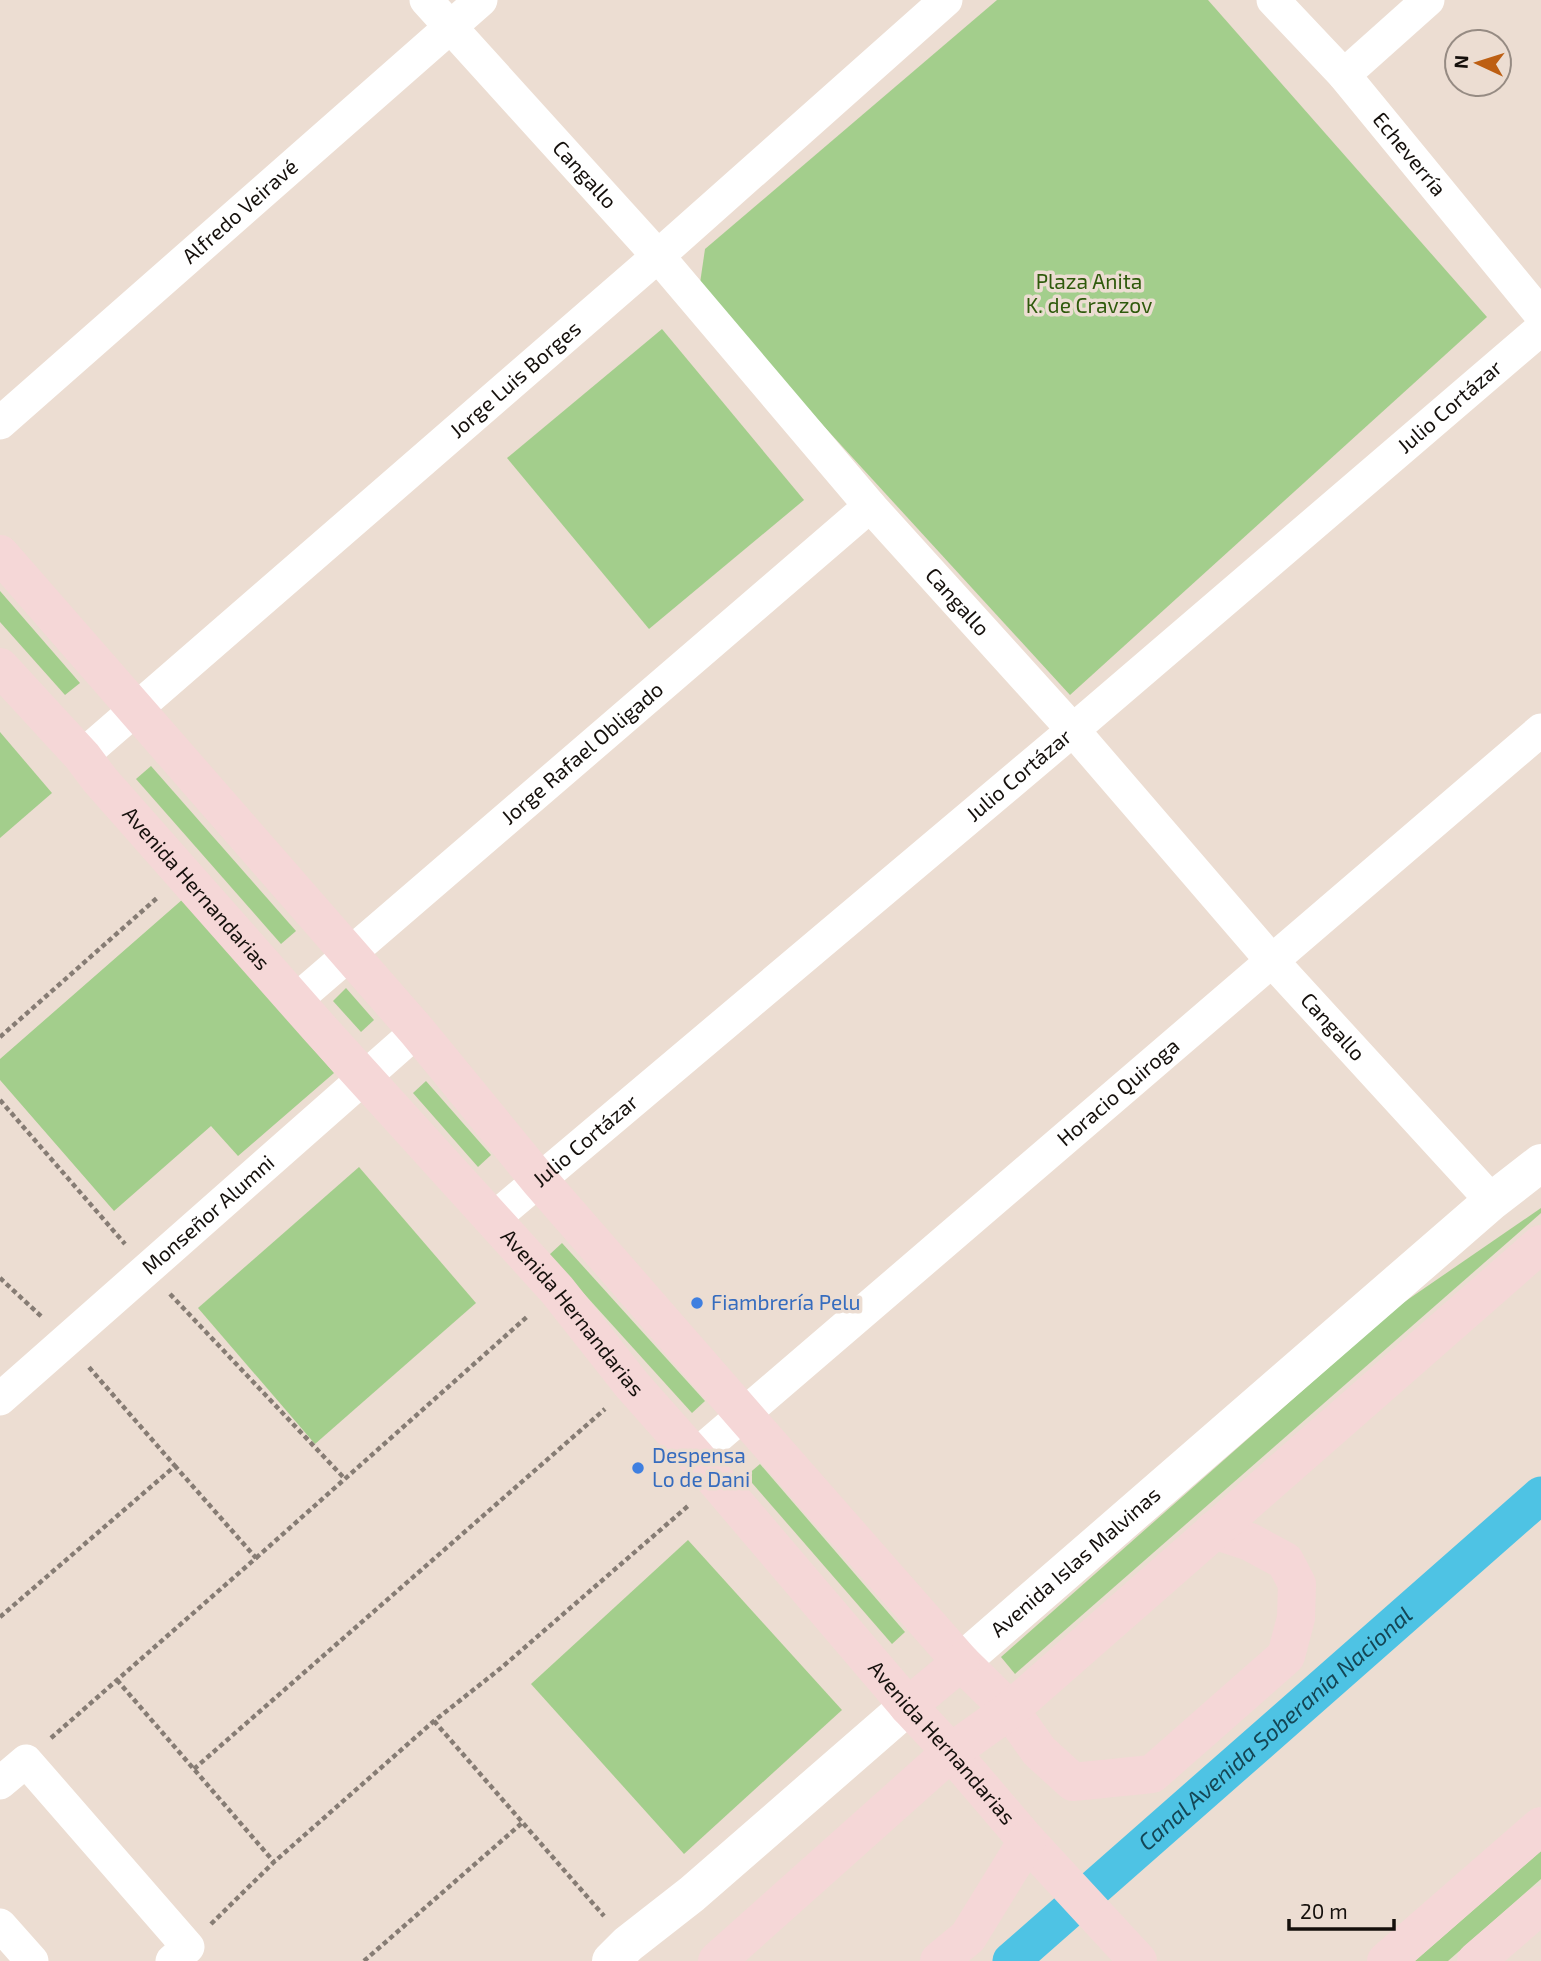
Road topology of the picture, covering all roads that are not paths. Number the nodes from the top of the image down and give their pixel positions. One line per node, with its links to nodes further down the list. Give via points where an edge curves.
1 (426, 0): 6 (street, Cangallo)
2 (481, 0): 6 (street, Alfredo Veiravé)
3 (946, 0): 8 (street, Jorge Luis Borges)
4 (1273, 0): 7 (street, Echeverría)
5 (1428, 0): 7 (street)
6 (450, 27): 8 (street, Cangallo); 11 (street, Alfredo Veiravé)
7 (1344, 75): 9 (street, Echeverría)
8 (658, 256): 12 (street, Cangallo); 15 (street, Jorge Luis Borges)
9 (1541, 315)
10 (1541, 329): 16 (street, Julio Cortázar)
11 (0, 423)
12 (870, 506): 16 (street, Cangallo); 19 (street, Jorge Rafael Obligado)
13 (0, 554): 15 (main road)
14 (0, 667): 18 (main road, Avenida Hernandarias)
15 (135, 710): 18 (street, Jorge Luis Borges); 19 (main road)
16 (1073, 730): 20 (street, Cangallo); 25 (street, Julio Cortázar)
17 (1541, 730): 20 (street, Horacio Quiroga)
18 (82, 756): 21 (main road, Avenida Hernandarias)
19 (349, 954): 21 (street, Jorge Rafael Obligado); 22 (main road)
20 (1272, 961): 26 (street, Cangallo); 30 (street, Horacio Quiroga)
21 (296, 1000): 23 (main road, Avenida Hernandarias)
22 (416, 1031): 23 (street, Monseñor Alumni); 25 (main road)
23 (365, 1077): 27 (main road, Avenida Hernandarias); 29 (street, Monseñor Alumni)
24 (1541, 1163): 26 (street, Avenida Islas Malvinas)
25 (539, 1180): 27 (street, Julio Cortázar); 30 (main road)
26 (1492, 1201): 33 (street, Avenida Islas Malvinas)
27 (493, 1219): 31 (main road, Avenida Hernandarias)
28 (1541, 1244): 32 (main road)
29 (0, 1399)
30 (744, 1415): 31 (street, Horacio Quiroga); 33 (main road)
31 (706, 1468): 34 (main road, Avenida Hernandarias)
32 (1214, 1530): 35 (main road); 35 (main road, via 1285,1561 1297,1584 1296,1618 1286,1656 1153,1774 1073,1782 1039,1751)
33 (961, 1662): 34 (main road, Avenida Islas Malvinas); 35 (main road)
34 (908, 1706): 36 (main road, Avenida Hernandarias); 43 (street, Avenida Islas Malvinas)
35 (1010, 1710): 36 (main road)
36 (951, 1752): 39 (main road, Avenida Hernandarias); 42 (main road)
37 (0, 1783): 44 (street, via 26,1761)
38 (1541, 1826): 49 (main road)
39 (1027, 1842): 45 (main road, Avenida Hernandarias); 48 (main road, via 968,1937)
40 (1541, 1905): 50 (main road)
41 (0, 1925): 46 (street)
42 (751, 1948): 47 (main road)
43 (620, 1953)
44 (180, 1954)
45 (1135, 1957)
46 (32, 1961)
47 (717, 1961)
48 (939, 1961)
49 (1386, 1961)
50 (1476, 1961)

